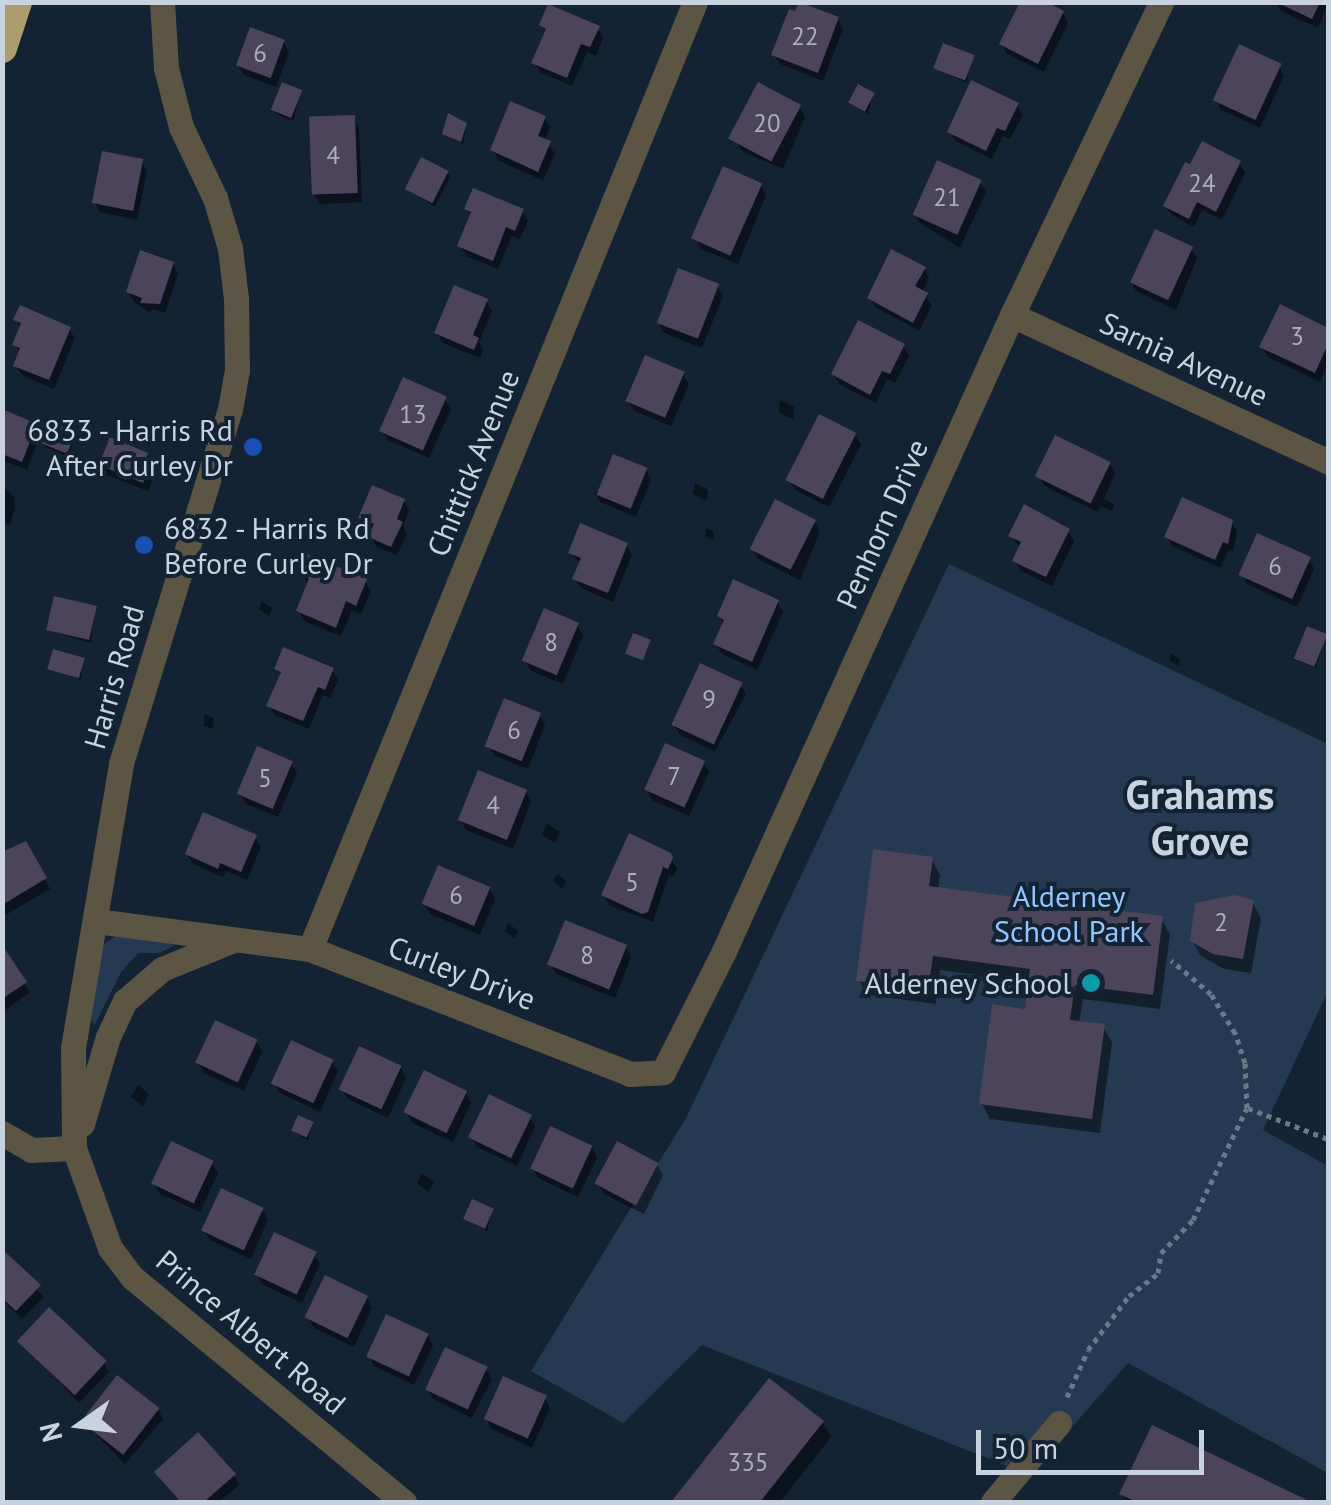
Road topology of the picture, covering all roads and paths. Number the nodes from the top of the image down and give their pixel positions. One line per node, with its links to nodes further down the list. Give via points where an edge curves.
1 (17, 2): 5 (highway)
2 (162, 2): 8 (street, Harris Road, via 166,68 181,127 230,248 236,370 230,409 121,764)
3 (695, 2): 10 (street, Chittick Avenue)
4 (1161, 2): 6 (street, Penhorn Drive)
5 (2, 48)
6 (1012, 315): 7 (street, Sarnia Avenue); 12 (street, Penhorn Drive, via 724,951)
7 (1328, 462)
8 (96, 922): 9 (street, Curley Drive); 16 (street, Harris Road, via 73,1048)
9 (234, 940): 10 (street, Curley Drive); 16 (street, Curley Drive, via 162,969 125,1000)
10 (310, 949): 12 (street, Curley Drive, via 630,1074)
11 (1171, 960): 13 (path, via 1211,994 1236,1033)
12 (662, 1072)
13 (1248, 1108): 15 (path); 17 (path, via 1193,1220 1161,1253 1158,1272 1129,1296 1088,1350)
14 (2, 1133): 16 (street, via 31,1150)
15 (1328, 1139)
16 (74, 1148): 18 (street, Prince Albert Road, via 110,1248 133,1278)
17 (1059, 1423): 19 (street)
18 (404, 1502)
19 (993, 1502)

